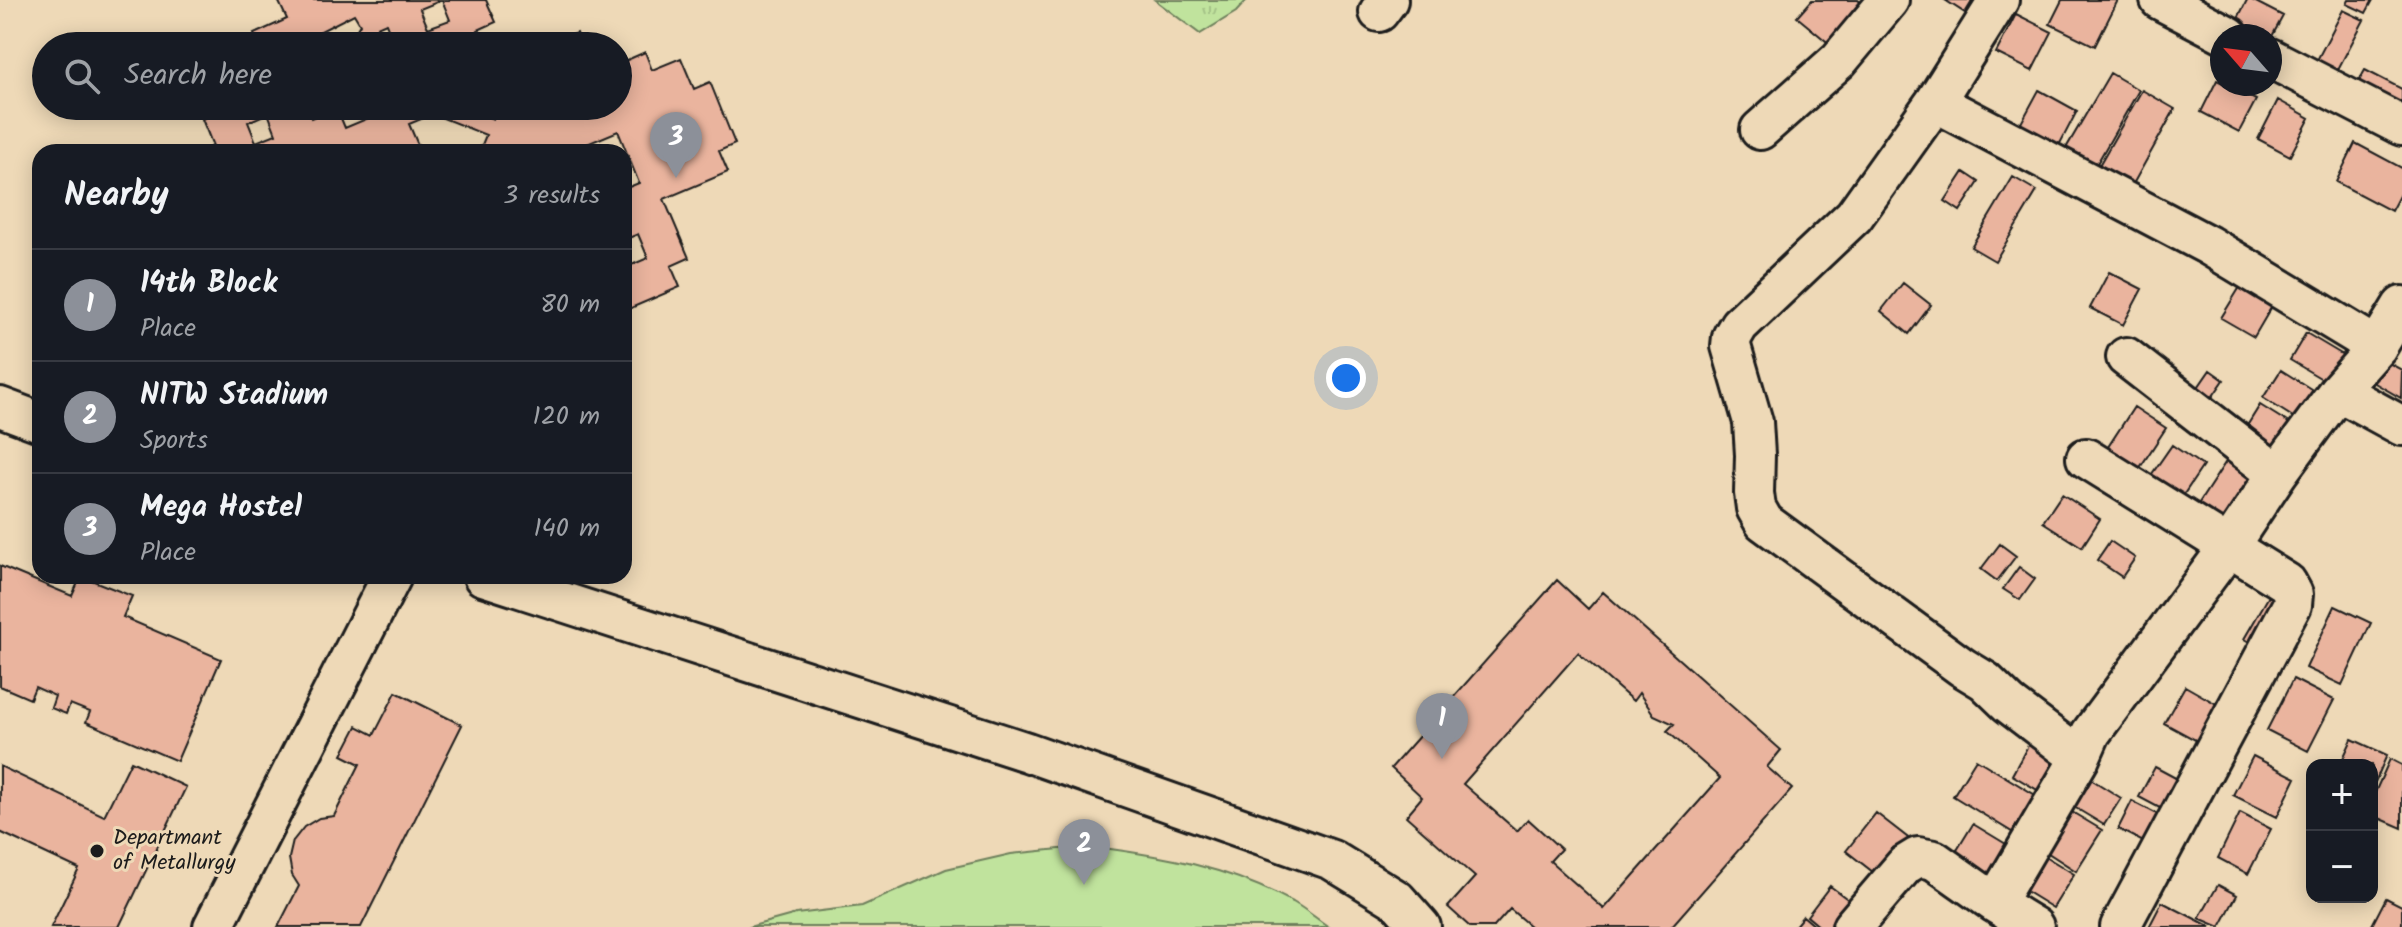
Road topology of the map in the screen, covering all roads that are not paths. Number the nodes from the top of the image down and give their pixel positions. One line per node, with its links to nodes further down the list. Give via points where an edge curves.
1 (1889, 0): 8 (street, via 1839,60)
2 (1999, 0): 6 (street)
3 (2160, 0): 4 (street)
4 (2210, 26)
5 (2282, 64): 7 (street)
6 (1935, 102): 10 (street, via 2208,245); 21 (street, via 1854,216 1732,337 1733,358 1753,422 1756,508 1764,522 1985,681)
7 (2402, 126)
8 (1760, 130)
9 (2402, 306): 10 (street)
10 (2377, 347): 12 (street)
11 (2126, 357): 17 (street)
12 (2338, 391): 15 (street); 17 (street)
13 (0, 407): 14 (street)
14 (32, 419)
15 (2402, 426)
16 (2086, 458): 18 (street)
17 (2277, 474): 18 (street)
18 (2228, 548): 21 (street, via 2091,733); 27 (street, via 2287,583 2292,605)
19 (388, 584): 23 (street)
20 (508, 584): 24 (street, via 1027,752 1332,860 1397,900)
21 (2080, 758): 22 (street)
22 (1995, 903): 25 (street, via 1934,860 1918,857); 26 (street)
23 (213, 927)
24 (1421, 927)
25 (1852, 927)
26 (2034, 927)
27 (2120, 927)

